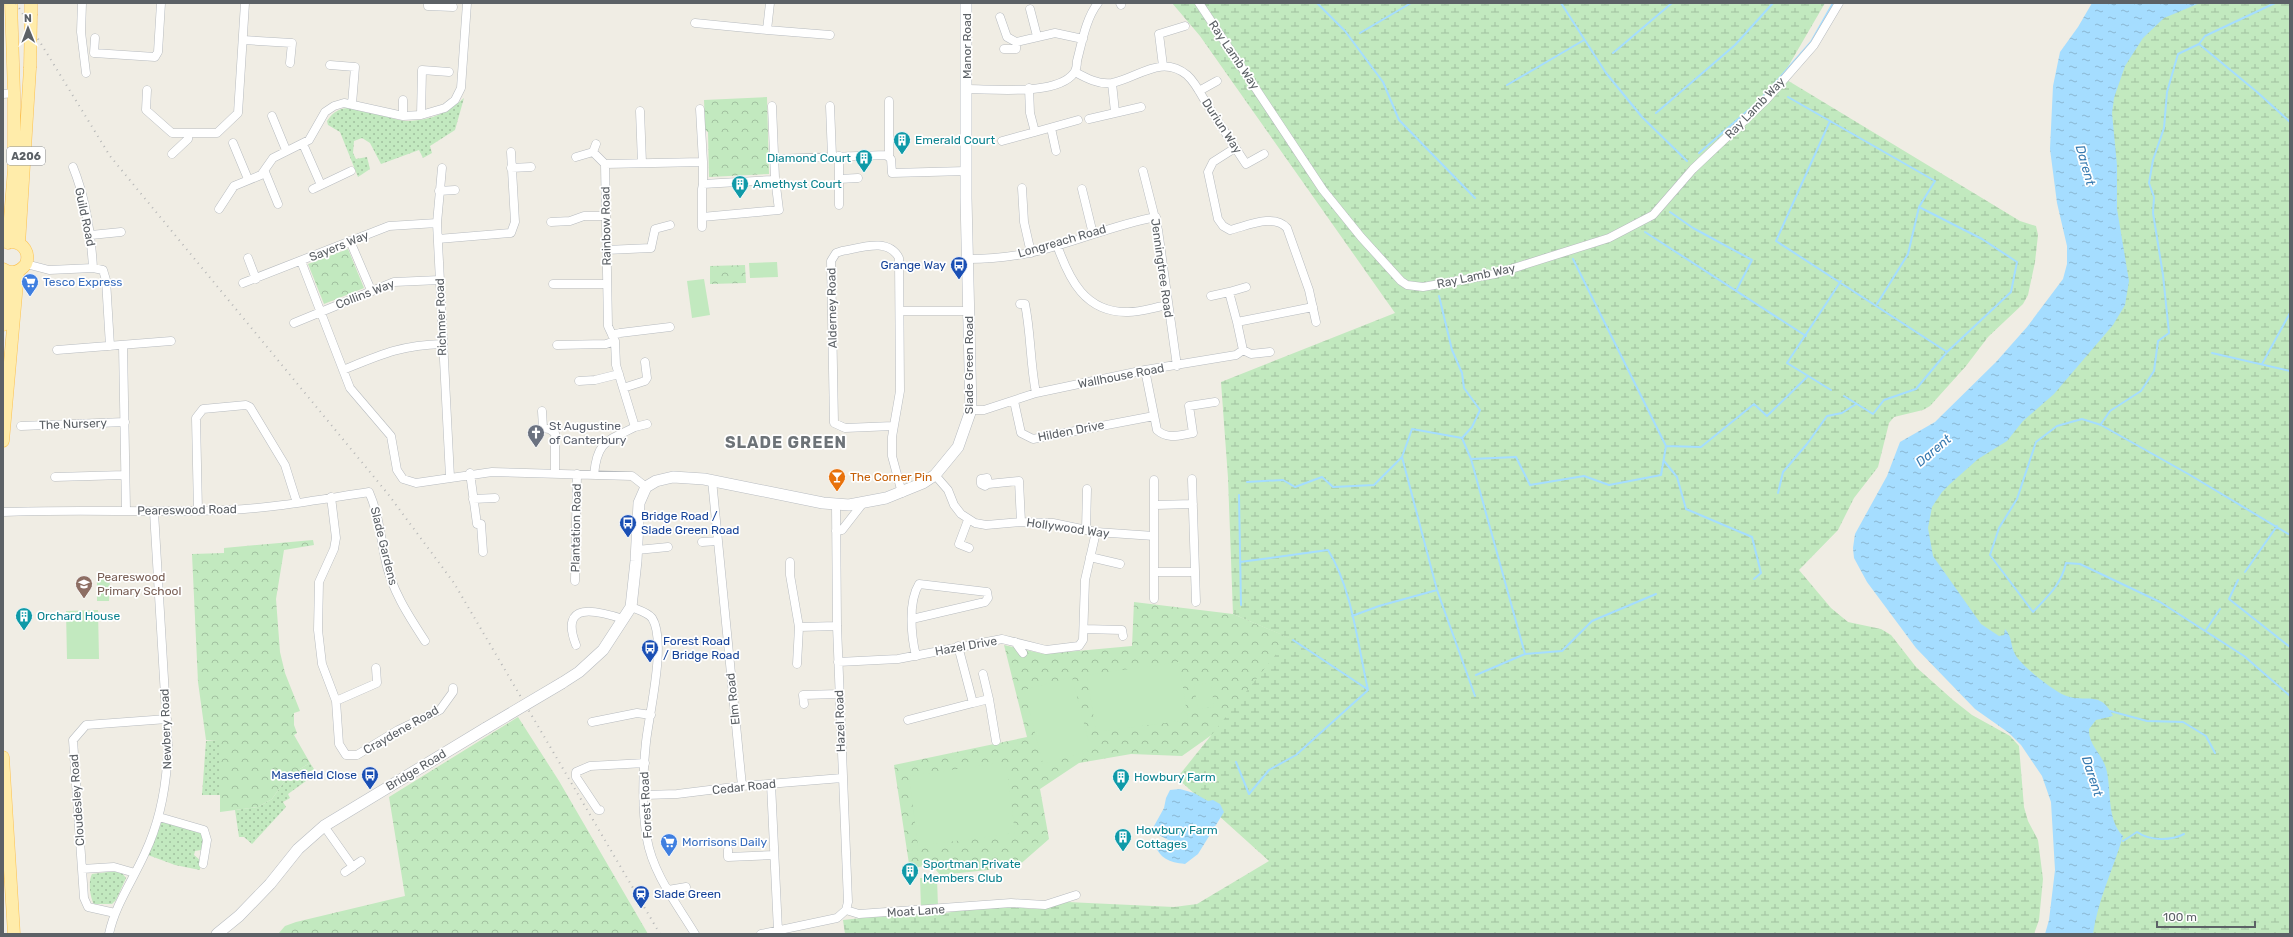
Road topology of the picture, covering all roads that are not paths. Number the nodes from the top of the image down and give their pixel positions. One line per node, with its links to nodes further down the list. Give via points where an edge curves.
1 (11, 3): 38 (main road, A206)
2 (82, 3): 31 (street, via 81,32)
3 (162, 3): 21 (street, via 158,52 155,56 94,53)
4 (245, 3): 23 (street)
5 (428, 3): 12 (street, via 428,6)
6 (467, 3): 48 (street, via 461,88 454,100 445,108)
7 (770, 3): 18 (street)
8 (966, 3): 35 (street, Manor Road)
9 (1098, 3): 22 (street)
10 (1199, 3): 11 (street, Ray Lamb Way, via 1323,190 1361,238 1401,281 1407,285 1423,287 1495,274 1609,238 1653,215 1693,169 1766,100 1814,45)
11 (1839, 3)
12 (453, 7)
13 (31, 8): 108 (main road, A206, bridge, via 30,68)
14 (1030, 9): 20 (street)
15 (1000, 17): 24 (street, via 1007,37)
16 (695, 23): 18 (street)
17 (1185, 26): 28 (street, via 1159,34)
18 (767, 30): 19 (street)
19 (830, 36)
20 (1037, 36): 22 (street, via 1055,33); 24 (street)
21 (95, 38)
22 (1083, 39): 30 (street)
23 (243, 40): 26 (street, via 292,43); 55 (street, via 238,113 217,133)
24 (1016, 42): 25 (street, via 1016,49)
25 (1004, 49)
26 (290, 63)
27 (330, 65): 41 (street, via 354,67)
28 (1163, 66): 33 (street, Duriun Way, via 1150,67); 37 (street, Duriun Way, via 1177,69 1187,76)
29 (449, 72): 48 (street, via 422,70)
30 (1075, 72): 33 (street, via 1098,82); 34 (street, via 1062,82 1046,87)
31 (86, 73)
32 (1217, 81): 37 (street, Duriun Way)
33 (1112, 83): 47 (street)
34 (1029, 88): 35 (street); 54 (street, via 1030,113)
35 (967, 89): 79 (street, Slade Green Road)
36 (147, 90): 55 (street, via 146,110 172,133)
37 (1199, 91): 60 (street, Duriun Way)
38 (9, 93): 108 (main road, A206, via 14,169)
39 (403, 100): 50 (street)
40 (889, 101): 69 (street)
41 (352, 104): 50 (street); 58 (street, via 334,106 325,112)
42 (772, 106): 70 (street)
43 (830, 106): 67 (street)
44 (1141, 108): 47 (street)
45 (700, 109): 71 (street)
46 (640, 111): 72 (street)
47 (1115, 112): 51 (street)
48 (421, 115): 50 (street)
49 (272, 116): 61 (street)
50 (403, 116)
51 (1089, 119)
52 (1078, 120): 53 (street)
53 (1051, 128): 54 (street); 62 (street)
54 (1035, 132): 56 (street)
55 (189, 133): 65 (street, via 188,138)
56 (1002, 141)
57 (233, 143): 84 (street)
58 (304, 144): 61 (street); 87 (street)
59 (596, 144): 64 (street)
60 (1235, 148): 66 (street, Duriun Way, via 1246,164); 128 (street, via 1213,162 1208,172 1218,219 1230,230 1274,220 1282,222 1294,246)
61 (286, 150): 81 (street, via 273,158)
62 (1056, 151)
63 (510, 152): 77 (street)
64 (593, 152): 68 (street); 73 (street)
65 (172, 154)
66 (1264, 154)
67 (835, 156): 69 (street); 70 (street); 85 (street)
68 (576, 157)
69 (889, 157): 79 (street, via 892,173)
70 (774, 159): 82 (street)
71 (703, 162): 72 (street); 86 (street)
72 (642, 163): 73 (street)
73 (605, 164): 96 (street, Rainbow Road)
74 (73, 167): 105 (street, Guild Road, via 82,192)
75 (532, 167): 77 (street)
76 (442, 168): 92 (street, Richmer Road)
77 (511, 168): 106 (street, via 515,222 511,233)
78 (351, 171): 87 (street)
79 (966, 171): 113 (street, Slade Green Road)
80 (1143, 171): 98 (street, Jenningtree Road)
81 (265, 172): 84 (street); 93 (street)
82 (775, 178): 86 (street); 97 (street, via 779,207 777,212)
83 (858, 178): 85 (street)
84 (248, 179): 95 (street, via 234,186)
85 (839, 179): 94 (street)
86 (703, 184): 97 (street)
87 (321, 185): 90 (street)
88 (1022, 188): 111 (street, via 1024,222)
89 (1083, 188): 104 (street)
90 (313, 189)
91 (455, 190): 92 (street)
92 (439, 191): 100 (street, Richmer Road)
93 (278, 204)
94 (839, 205)
95 (219, 209)
96 (605, 216): 99 (street, via 584,216 570,221); 110 (street, Rainbow Road)
97 (702, 217): 102 (street)
98 (1156, 217): 104 (street, Longreach Road, via 1125,223); 127 (street, Jenningtree Road)
99 (550, 222)
100 (438, 223): 106 (street, Richmer Road); 107 (street, Sayers Way, via 396,224)
101 (670, 226): 110 (street, via 658,227 652,236 651,248)
102 (702, 227)
103 (121, 232): 105 (street)
104 (1093, 234): 109 (street, Longreach Road)
105 (91, 236): 115 (street, Guild Road)
106 (438, 239): 118 (street, Richmer Road)
107 (350, 241): 114 (street, Sayers Way); 123 (street)
108 (10, 244): 116 (main road, via 27,253)
109 (1057, 245): 111 (street, Longreach Road); 127 (street, via 1074,284 1084,296 1095,303 1116,311 1128,312)
110 (606, 250): 121 (street, Rainbow Road)
111 (1030, 253): 113 (street, Longreach Road)
112 (248, 258): 117 (street)
113 (968, 259): 130 (street, Slade Green Road)
114 (301, 261): 117 (street, Sayers Way); 131 (street)
115 (93, 268): 116 (street); 142 (street, via 103,270 106,280)
116 (13, 269): 135 (main road); 164 (main road)
117 (256, 278): 119 (street, Sayers Way)
118 (440, 280): 123 (street, Collins Way, via 394,282); 139 (street, Richmer Road)
119 (243, 283)
120 (553, 284): 121 (street)
121 (607, 284): 137 (street, Rainbow Road, via 608,326)
122 (1246, 287): 124 (street)
123 (371, 290): 131 (street, Collins Way)
124 (1229, 292): 125 (street); 132 (street)
125 (1211, 296)
126 (1025, 304): 153 (street, via 1030,364)
127 (1168, 305): 147 (street, Jenningtree Road)
128 (1313, 306): 132 (street); 133 (street)
129 (900, 311): 130 (street); 163 (street, Alderney Road, via 900,392); 163 (street, Alderney Road, via 899,258 896,252 882,245 842,251 833,256 831,261 834,423 845,428)
130 (969, 311): 156 (street, Slade Green Road)
131 (320, 312): 134 (street, Collins Way); 148 (street)
132 (1237, 322): 144 (street)
133 (1316, 322)
134 (294, 323)
135 (3, 325)
136 (670, 327): 137 (street, via 620,332)
137 (613, 338): 141 (street, via 606,344); 150 (street, Rainbow Road)
138 (171, 341): 140 (street)
139 (442, 344): 148 (street, via 397,348); 172 (street, Richmer Road)
140 (123, 345): 142 (street); 159 (street, The Nursery)
141 (557, 345)
142 (110, 346): 143 (street)
143 (57, 350)
144 (1243, 350): 145 (street, Wallhouse Road, via 1251,354); 147 (street, Wallhouse Road, via 1236,355)
145 (1270, 352)
146 (645, 362): 152 (street, via 646,381)
147 (1177, 366): 149 (street, Wallhouse Road)
148 (343, 370): 172 (street, via 350,388 391,436 397,470 403,479 416,483)
149 (1145, 370): 153 (street, Wallhouse Road); 158 (street)
150 (619, 374): 151 (street); 152 (street, Rainbow Road)
151 (579, 381)
152 (623, 388): 162 (street, Rainbow Road)
153 (1036, 393): 154 (street, Wallhouse Road)
154 (1014, 401): 156 (street, Wallhouse Road, via 984,410); 158 (street, Hilden Drive, via 1021,433 1032,439)
155 (1215, 402): 158 (street, via 1189,406 1193,433 1172,437 1163,435 1157,430)
156 (971, 410): 170 (street, Slade Green Road, via 958,448)
157 (542, 411): 166 (street, via 543,428 555,434)
158 (1154, 416)
159 (125, 422): 161 (street, The Nursery); 168 (street, The Nursery)
160 (647, 424): 162 (street)
161 (22, 426)
162 (635, 426): 169 (street, via 606,443 598,451)
163 (894, 426): 180 (street, Alderney Road, via 892,456)
164 (3, 441)
165 (470, 474): 166 (street); 172 (street); 183 (street)
166 (555, 474): 167 (street)
167 (576, 474): 169 (street); 210 (street, Plantation Road)
168 (125, 475): 171 (street); 189 (street, The Nursery)
169 (594, 475): 177 (street, via 633,477)
170 (935, 475): 180 (street, Slade Green Road); 193 (street, via 948,490 954,505)
171 (55, 477)
172 (450, 477)
173 (1192, 479): 186 (street)
174 (712, 480): 177 (street, Slade Green Road, via 671,477 658,480); 187 (street, Slade Green Road); 199 (street, Elm Road)
175 (1154, 480): 188 (street)
176 (988, 484): 194 (street, via 1022,480)
177 (646, 487): 203 (street, Bridge Road, via 639,506)
178 (1087, 489): 195 (street)
179 (369, 492): 181 (street, Peareswood Road); 220 (street, Slade Gardens, via 379,519 385,559 395,591)
180 (902, 493): 185 (street, Slade Green Road)
181 (331, 497): 184 (street, Peareswood Road); 233 (street, Craydene Road, via 336,538 334,549 319,582 318,630 322,664)
182 (495, 498): 183 (street)
183 (473, 499): 204 (street, via 477,524 482,524)
184 (297, 503): 190 (street, Peareswood Road); 190 (street, via 285,465 250,407 246,405 203,410 196,418)
185 (863, 503): 187 (street, Slade Green Road); 196 (street, via 842,530)
186 (1193, 504): 188 (street); 209 (street)
187 (836, 505): 196 (street, Hazel Road)
188 (1155, 505): 198 (street)
189 (126, 510): 191 (street, Peareswood Road); 192 (street, Peareswood Road)
190 (198, 511): 192 (street, Peareswood Road)
191 (3, 512)
192 (154, 512): 237 (street, Newbery Road)
193 (968, 520): 194 (street, Hollywood Way, via 986,525); 202 (street, via 956,543)
194 (1021, 522): 195 (street, Hollywood Way, via 1053,523)
195 (1086, 530): 197 (street, Hollywood Way)
196 (836, 531): 216 (street, Hazel Road)
197 (1096, 532): 198 (street, Hollywood Way); 205 (street, Hazel Drive)
198 (1154, 536): 208 (street)
199 (718, 541): 200 (street); 245 (street, Elm Road)
200 (702, 542)
201 (668, 547): 203 (street)
202 (970, 548)
203 (637, 550): 213 (street, Bridge Road)
204 (483, 552)
205 (1090, 557): 207 (street); 218 (street, Hazel Drive, via 1084,590)
206 (790, 562): 217 (street)
207 (1120, 564)
208 (1154, 572): 209 (street); 211 (street)
209 (1195, 572): 212 (street)
210 (575, 581)
211 (1154, 599)
212 (1196, 602)
213 (631, 607): 214 (street, Bridge Road); 236 (street, Forest Road, via 647,613 655,627 657,670)
214 (623, 619): 222 (street, via 602,612 579,612 572,621 572,635); 249 (street, Bridge Road, bridge, via 603,650 579,672)
215 (912, 619): 215 (street, via 985,602 988,598 987,592 919,584 913,593); 225 (street)
216 (837, 626): 217 (street); 226 (street, Hazel Road)
217 (799, 627): 227 (street)
218 (1084, 628): 219 (street, via 1122,630); 221 (street, Hazel Drive, via 1082,642 1078,647 1048,650)
219 (1123, 636)
220 (425, 641)
221 (1015, 642): 223 (street, Hazel Drive, via 1002,639); 224 (street)
222 (576, 646)
223 (958, 646): 225 (street, Hazel Drive); 234 (street)
224 (1023, 653)
225 (916, 656): 226 (street, Hazel Drive)
226 (838, 662): 231 (street, Hazel Road)
227 (797, 664)
228 (375, 668): 233 (street, via 377,682)
229 (983, 674): 232 (street)
230 (453, 688): 233 (street, Craydene Road, via 453,692 440,710 398,730 357,755 346,755 339,744)
231 (839, 694): 235 (street, via 803,695); 243 (street, Hazel Road)
232 (988, 699): 234 (street); 240 (street)
233 (336, 701)
234 (973, 703): 238 (street)
235 (804, 704)
236 (651, 715): 239 (street, via 637,713); 242 (street, Forest Road)
237 (167, 719): 248 (street, Newbery Road, via 167,773); 255 (street, Cloudesley Road, via 86,726 73,740)
238 (908, 720)
239 (592, 722)
240 (996, 740)
241 (3, 756): 264 (main road)
242 (645, 762): 246 (street, Forest Road); 247 (street, via 590,766 576,772 576,777)
243 (842, 778): 244 (street, Cedar Road); 261 (street, Hazel Road, via 848,902)
244 (771, 784): 245 (street, Cedar Road); 250 (street)
245 (742, 786): 246 (street, Cedar Road)
246 (645, 795): 259 (street, Forest Road, via 645,822 651,856)
247 (600, 810)
248 (159, 817): 253 (street, via 204,830 207,840); 257 (street, Newbery Road)
249 (324, 826): 254 (street); 266 (street, Bridge Road, via 298,849 270,884 239,916)
250 (774, 855): 251 (street); 263 (street)
251 (728, 857)
252 (361, 861): 254 (street)
253 (203, 864)
254 (353, 867): 256 (street)
255 (82, 869): 257 (street, via 114,867); 262 (street, Cloudesley Road, via 85,903 94,909)
256 (345, 872)
257 (135, 873): 262 (street, Newbery Road)
258 (686, 887): 259 (street)
259 (668, 890): 267 (street, Forest Road)
260 (1076, 895): 261 (street, Moat Lane, via 1045,905 1011,903 865,914)
261 (846, 910): 263 (street, via 837,918)
262 (115, 913): 265 (street, Newbery Road)
263 (778, 931): 268 (street)
264 (14, 934)
265 (109, 934)
266 (217, 934)
267 (695, 934)
268 (761, 934)

